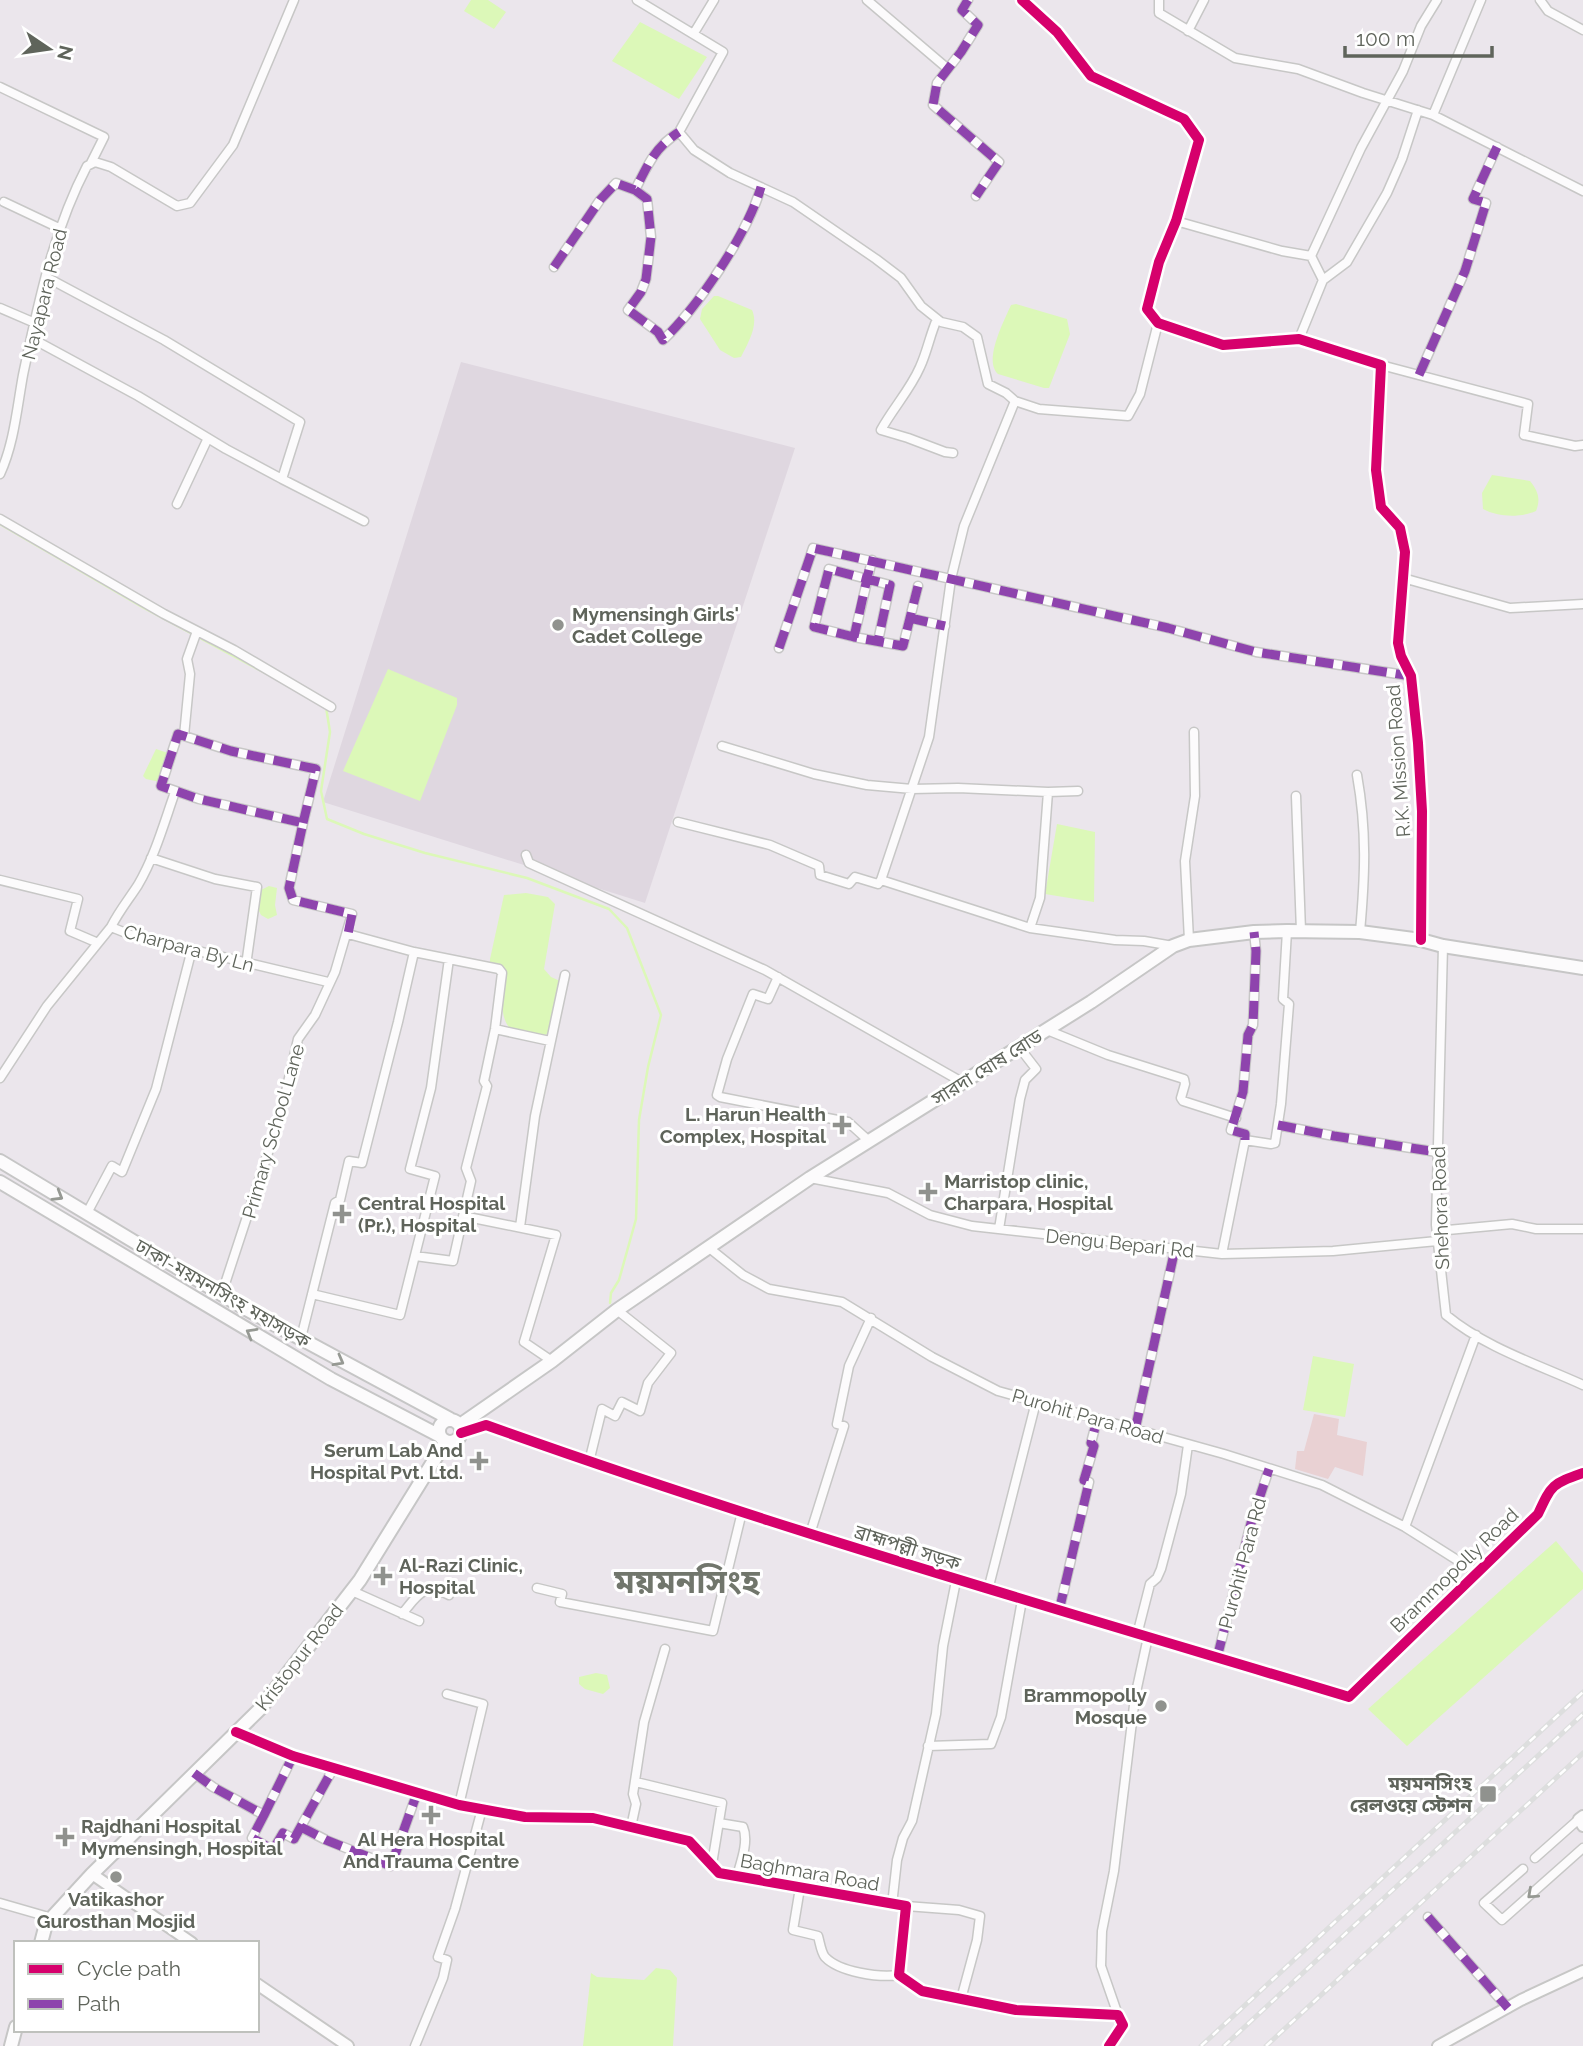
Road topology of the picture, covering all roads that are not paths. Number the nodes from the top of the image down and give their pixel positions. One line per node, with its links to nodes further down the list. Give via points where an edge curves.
1 (294, 0): 22 (street, via 233,145 190,203 177,206 111,167)
2 (637, 0): 14 (street)
3 (713, 0): 14 (street)
4 (867, 0): 15 (street)
5 (968, 0): 15 (street, via 962,10 978,24)
6 (1022, 0): 28 (street, via 1057,32 1091,76 1184,119 1199,140)
7 (1159, 0): 13 (street, via 1159,13)
8 (1204, 0): 13 (street)
9 (1437, 0): 17 (street)
10 (1481, 0): 19 (street)
11 (1540, 0): 12 (street, via 1548,11)
12 (1583, 30)
13 (1188, 31): 17 (street, via 1235,58 1298,69)
14 (694, 33): 20 (street, via 723,52)
15 (948, 69): 26 (street, via 937,82 933,105 999,162)
16 (0, 87): 22 (street, Nayapara Road, via 103,136)
17 (1388, 100): 18 (street); 30 (street)
18 (1418, 110): 19 (street); 33 (street, via 1387,193 1347,262)
19 (1433, 115): 21 (street)
20 (679, 132): 23 (street, via 694,150); 24 (street, via 655,151)
21 (1497, 147): 25 (street); 41 (street, via 1473,199 1486,203 1475,243)
22 (91, 163): 29 (street, Nayapara Road)
23 (761, 187): 24 (street, via 732,250 679,325 663,340 628,310 645,283 651,237 647,199); 35 (street, via 793,202 893,272)
24 (635, 190): 31 (street, via 616,183)
25 (1583, 191)
26 (976, 196)
27 (4, 202): 29 (street)
28 (1176, 221): 30 (street); 37 (street, via 1147,309)
29 (60, 228): 32 (street, Nayapara Road)
30 (1311, 256): 33 (street)
31 (554, 267)
32 (46, 277): 36 (street, Nayapara Road); 47 (street, via 300,422)
33 (1323, 280): 39 (street)
34 (0, 308): 36 (street)
35 (937, 319): 42 (street, via 977,337 988,384); 45 (street, via 920,367 881,430)
36 (34, 323): 38 (street, Nayapara Road)
37 (1158, 323): 39 (street, via 1223,345); 42 (street, via 1140,394 1128,416 1039,409)
38 (31, 338): 43 (street); 46 (street, Nayapara Road, via 9,455)
39 (1299, 339): 40 (street)
40 (1381, 365): 41 (street); 52 (street, R.K. Mission Road, via 1376,470 1381,507 1400,528 1404,540)
41 (1419, 375): 44 (street, via 1528,404 1524,435)
42 (1015, 401): 54 (street, via 964,526)
43 (208, 438): 47 (street); 48 (street)
44 (1583, 445)
45 (953, 453)
46 (0, 474)
47 (282, 479): 50 (street)
48 (177, 504)
49 (0, 519): 59 (street)
50 (364, 521)
51 (872, 560): 53 (street); 54 (street); 62 (street, via 813,548)
52 (1403, 578): 56 (street, via 1510,608); 63 (street, R.K. Mission Road, via 1398,643)
53 (867, 579): 60 (street); 60 (street, via 829,569 814,627); 61 (street, via 890,585)
54 (951, 579): 58 (street); 63 (street, via 1256,652)
55 (918, 586): 57 (street)
56 (1583, 604)
57 (910, 618): 58 (street); 61 (street, via 903,646)
58 (945, 626): 69 (street, via 929,737)
59 (197, 631): 64 (street); 66 (street, via 187,659 190,674)
60 (854, 637): 61 (street)
61 (877, 641)
62 (779, 649)
63 (1411, 676): 88 (street, R.K. Mission Road, via 1422,811)
64 (331, 707)
65 (1194, 733): 87 (street, via 1195,796 1185,861)
66 (184, 736): 71 (street, via 178,734 161,786); 75 (street, via 316,769)
67 (722, 746): 69 (street, via 814,774)
68 (1357, 775): 85 (street, via 1364,815)
69 (912, 789): 72 (street); 79 (street)
70 (1078, 791): 72 (street)
71 (175, 792): 75 (street); 77 (street)
72 (1048, 792): 81 (street, via 1040,898)
73 (1296, 796): 83 (street)
74 (678, 822): 79 (street, via 770,845 819,866 820,874 849,884 855,877 878,884)
75 (303, 823): 86 (street, via 289,887 293,900 352,914)
76 (526, 855): 98 (street, via 529,863)
77 (151, 858): 80 (street); 94 (street, via 215,880 257,887)
78 (0, 880): 89 (street, via 78,899 70,930)
79 (881, 880): 81 (street)
80 (111, 927): 89 (street, Charpara By Ln); 92 (street, Charpara By Ln)
81 (1030, 928): 90 (street)
82 (1287, 931): 83 (main road, সারদা ঘোষ রোড); 84 (main road, সারদা ঘোষ রোড); 107 (street, via 1283,999 1289,1004)
83 (1301, 931): 85 (main road, সারদা ঘোষ রোড)
84 (1254, 932): 87 (main road, সারদা ঘোষ রোড); 106 (street, via 1253,1025)
85 (1360, 932): 88 (main road, সারদা ঘোষ রোড)
86 (348, 934): 93 (street); 99 (street, Primary School Lane)
87 (1189, 940): 90 (main road, সারদা ঘোষ রোড)
88 (1421, 940): 91 (main road, সারদা ঘোষ রোড)
89 (98, 943): 104 (street, Charpara By Ln, via 47,1006)
90 (1173, 946): 101 (main road, সারদা ঘোষ রোড)
91 (1443, 946): 96 (main road, সারদা ঘোষ রোড); 110 (street, Shehora Road)
92 (192, 949): 99 (street, Charpara By Ln); 114 (street, via 156,1089 122,1172 112,1166)
93 (414, 952): 95 (street); 126 (street, via 362,1164 349,1161)
94 (247, 958)
95 (449, 959): 100 (street, via 502,973); 124 (street, via 431,1088 410,1169 435,1176)
96 (1583, 968)
97 (565, 975): 102 (street)
98 (778, 977): 105 (street); 109 (street, via 768,999 753,994 717,1095 848,1122)
99 (328, 982): 125 (street, Primary School Lane, via 315,1015 298,1039 281,1112)
100 (495, 1029): 102 (street); 115 (street, via 467,1168 471,1181)
101 (1047, 1030): 103 (main road, সারদা ঘোষ রোড); 106 (street, via 1184,1079 1183,1101)
102 (550, 1041): 116 (street)
103 (1019, 1047): 105 (main road, সারদা ঘোষ রোড); 117 (street, via 1036,1069 1025,1080 1020,1099)
104 (0, 1078)
105 (962, 1082): 109 (main road, সারদা ঘোষ রোড)
106 (1236, 1118): 108 (street, via 1232,1132 1245,1134)
107 (1278, 1125): 108 (street, via 1275,1143); 110 (street)
108 (1245, 1140): 123 (street)
109 (869, 1141): 112 (main road, সারদা ঘোষ রোড)
110 (1437, 1152): 119 (street, Shehora Road)
111 (0, 1161): 114 (main road, ঢাকা-ময়মনসিংহ মহাসড়ক, one-way to 114)
112 (810, 1178): 117 (street, Dengu Bepari Rd, via 888,1193 930,1215); 121 (main road, সারদা ঘোষ রোড)
113 (0, 1182): 137 (main road, ঢাকা-ময়মনসিংহ মহাসড়ক, one-way to 113, via 309,1366)
114 (87, 1213): 125 (main road, ঢাকা-ময়মনসিংহ মহাসড়ক)
115 (463, 1216): 116 (street); 124 (street, via 453,1262)
116 (520, 1227): 131 (street, via 556,1235 524,1342)
117 (999, 1229): 122 (street, Dengu Bepari Rd)
118 (1583, 1229): 119 (street, via 1512,1224)
119 (1437, 1231): 120 (street, Shehora Road)
120 (1437, 1241): 123 (street, Dengu Bepari Rd, via 1333,1251); 129 (street, Shehora Road, via 1447,1315)
121 (709, 1247): 127 (main road, সারদা ঘোষ রোড); 128 (street, Purohit Para Road, via 769,1289 842,1302)
122 (1175, 1249): 123 (street, Dengu Bepari Rd); 136 (street)
123 (1222, 1254)
124 (415, 1256): 126 (street, via 400,1315)
125 (222, 1293): 130 (main road, ঢাকা-ময়মনসিংহ মহাসড়ক)
126 (312, 1294): 130 (street)
127 (617, 1310): 131 (main road, সারদা ঘোষ রোড); 139 (street, via 671,1353 648,1383 640,1411 622,1402 615,1416 602,1409)
128 (871, 1318): 133 (street, Purohit Para Road, via 883,1329 998,1391); 144 (street, via 849,1366 837,1424 844,1426)
129 (1476, 1335): 132 (street, Shehora Road); 143 (street)
130 (301, 1338): 135 (main road, ঢাকা-ময়মনসিংহ মহাসড়ক, one-way to 135)
131 (552, 1361): 135 (main road, সারদা ঘোষ রোড)
132 (1583, 1385)
133 (1036, 1402): 134 (street, Purohit Para Road); 148 (street)
134 (1097, 1419): 136 (street, Purohit Para Road); 152 (street, via 1084,1480 1089,1482)
135 (457, 1426): 137 (main road, সারদা ঘোষ রোড, via 455,1441); 137 (main road, Kristopur Road, via 441,1425); 139 (street, ব্রাহ্মপল্লী সড়ক, via 486,1425)
136 (1135, 1430): 138 (street, Purohit Para Road)
137 (443, 1438): 149 (main road, Kristopur Road)
138 (1188, 1445): 140 (street, Purohit Para Road); 155 (street, via 1181,1494 1161,1569 1150,1584)
139 (589, 1462): 142 (street, ব্রাহ্মপল্লী সড়ক)
140 (1269, 1469): 143 (street, Purohit Para Road, via 1322,1485); 158 (street, Purohit Para Rd)
141 (1583, 1473): 145 (street, Brammopolly Road, via 1560,1480 1550,1489 1538,1514)
142 (742, 1513): 144 (street, ব্রাহ্মপল্লী সড়ক); 147 (street, via 713,1630 560,1602 562,1594)
143 (1405, 1527): 145 (street, Purohit Para Road)
144 (810, 1534): 146 (street, ব্রাহ্মপল্লী সড়ক)
145 (1476, 1572): 160 (street, Brammopolly Road)
146 (956, 1581): 148 (street, ব্রাহ্মপল্লী সড়ক); 162 (street)
147 (537, 1588)
148 (988, 1590): 151 (street, ব্রাহ্মপল্লী সড়ক)
149 (352, 1591): 153 (street); 161 (main road, Kristopur Road, via 260,1709)
150 (449, 1595): 153 (street, via 428,1589)
151 (1022, 1600): 152 (street, ব্রাহ্মপল্লী সড়ক); 162 (street, via 1001,1717 991,1744)
152 (1059, 1611): 155 (street, ব্রাহ্মপল্লী সড়ক)
153 (402, 1614): 154 (street)
154 (419, 1621)
155 (1137, 1635): 156 (street, ব্রাহ্মপল্লী সড়ক)
156 (1148, 1637): 158 (street, ব্রাহ্মপল্লী সড়ক); 194 (street, via 1135,1697 1114,1871 1102,1931 1101,1966)
157 (664, 1649): 166 (street, via 644,1722)
158 (1217, 1658): 160 (street, ব্রাহ্মপল্লী সড়ক)
159 (447, 1694): 168 (street, via 484,1704)
160 (1349, 1697)
161 (236, 1732): 163 (street, Baghmara Road); 165 (main road, Kristopur Road)
162 (928, 1746): 183 (street, via 912,1821 897,1860)
163 (293, 1756): 164 (street, Baghmara Road); 170 (street)
164 (333, 1769): 167 (street, Baghmara Road); 173 (street)
165 (194, 1773): 170 (street); 179 (main road, Kristopur Road)
166 (636, 1782): 172 (street, via 722,1803); 174 (street)
167 (417, 1793): 168 (street, Baghmara Road); 173 (street, via 391,1866)
168 (459, 1805): 169 (street, Baghmara Road)
169 (482, 1809): 174 (street, Baghmara Road, via 526,1817 593,1818); 196 (street, via 438,1958 447,1960 443,1978)
170 (264, 1815): 173 (street, via 252,1838 273,1850 283,1833 294,1839)
171 (1582, 1820): 176 (street)
172 (719, 1824): 177 (street); 180 (street, via 745,1830)
173 (301, 1827)
174 (631, 1827): 177 (street, Baghmara Road, via 689,1841)
175 (1583, 1848): 178 (street, one-way to 178, via 1502,1920 1484,1903)
176 (1535, 1858)
177 (712, 1864): 180 (street, Baghmara Road, via 719,1872)
178 (1523, 1869)
179 (92, 1874): 186 (main road, Kristopur Road); 188 (street)
180 (737, 1877): 181 (street, Baghmara Road)
181 (800, 1888): 183 (street, Baghmara Road); 190 (street, via 793,1930 818,1936 823,1955 836,1967 886,1977)
182 (0, 1903): 186 (street)
183 (892, 1905): 184 (street, Baghmara Road)
184 (906, 1906): 190 (street); 192 (street, via 980,1916)
185 (1428, 1917): 193 (street)
186 (52, 1918): 187 (main road, Kristopur Road)
187 (42, 1941)
188 (188, 1941)
189 (1583, 1971): 193 (street)
190 (899, 1975): 192 (street, via 922,1991)
191 (259, 1984): 195 (street)
192 (961, 1999): 194 (street, via 1016,2010)
193 (1508, 2008): 198 (street)
194 (1118, 2015): 197 (street, via 1123,2025)
195 (348, 2046)
196 (415, 2046)
197 (1109, 2046)
198 (1438, 2046)

